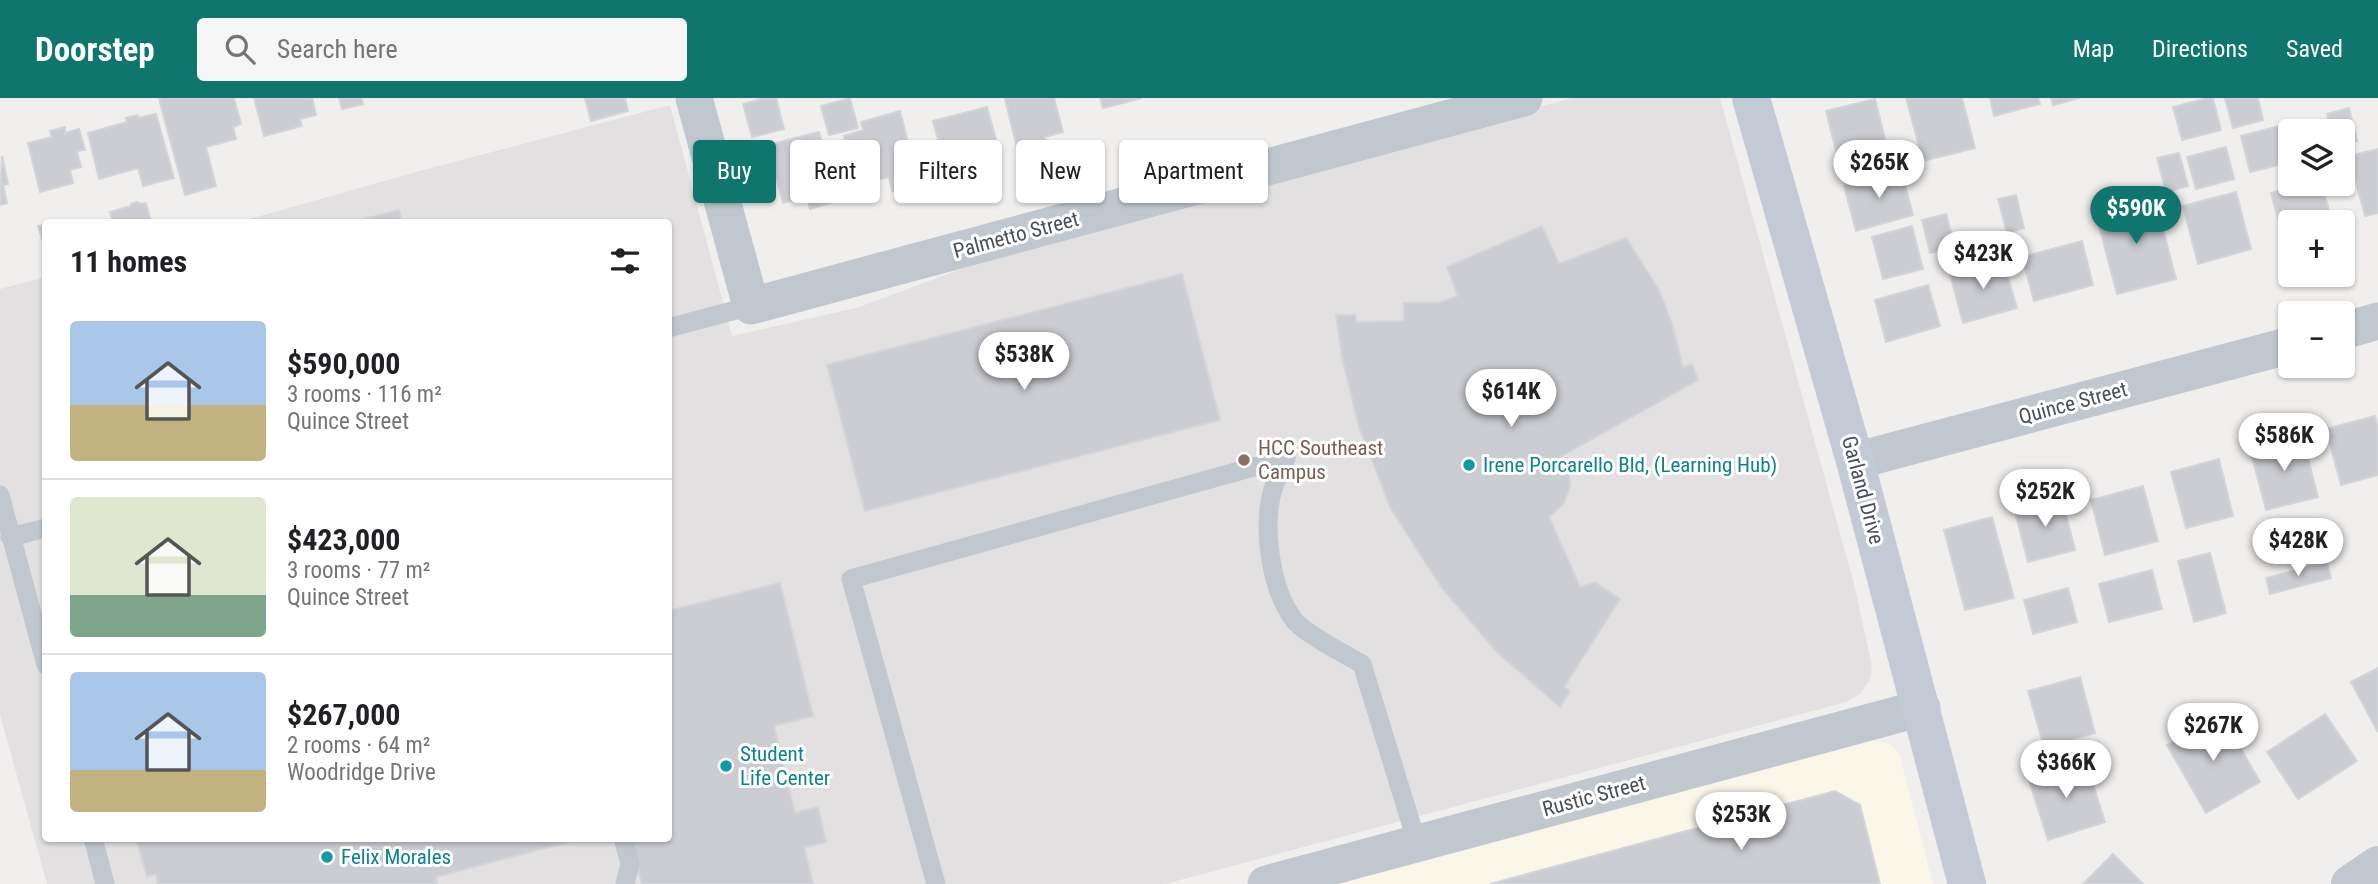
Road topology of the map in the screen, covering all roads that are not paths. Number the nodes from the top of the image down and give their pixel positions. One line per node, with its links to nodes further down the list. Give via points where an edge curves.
1 (694, 98): 4 (street)
2 (1524, 98): 4 (street, Palmetto Street)
3 (1751, 98): 9 (main road, Garland Drive)
4 (751, 306): 6 (lane)
5 (2378, 321): 7 (street)
6 (672, 327)
7 (2355, 328)
8 (2278, 348): 9 (street, Quince Street)
9 (1855, 461): 14 (main road, Garland Drive)
10 (0, 495): 12 (lane)
11 (42, 529): 12 (lane)
12 (10, 537): 13 (lane)
13 (42, 651)
14 (1922, 708): 17 (street, Rustic Street); 23 (main road, Garland Drive)
15 (94, 842): 19 (lane)
16 (624, 842): 20 (lane, via 630,864)
17 (1417, 844): 21 (lane, via 1362,664 1295,621 1280,594 1270,559 1269,518 1273,490 1286,458 851,579); 22 (street, Rustic Street)
18 (2378, 865): 24 (street)
19 (105, 884)
20 (625, 884)
21 (936, 884)
22 (1266, 884)
23 (1967, 884)
24 (2350, 884)

